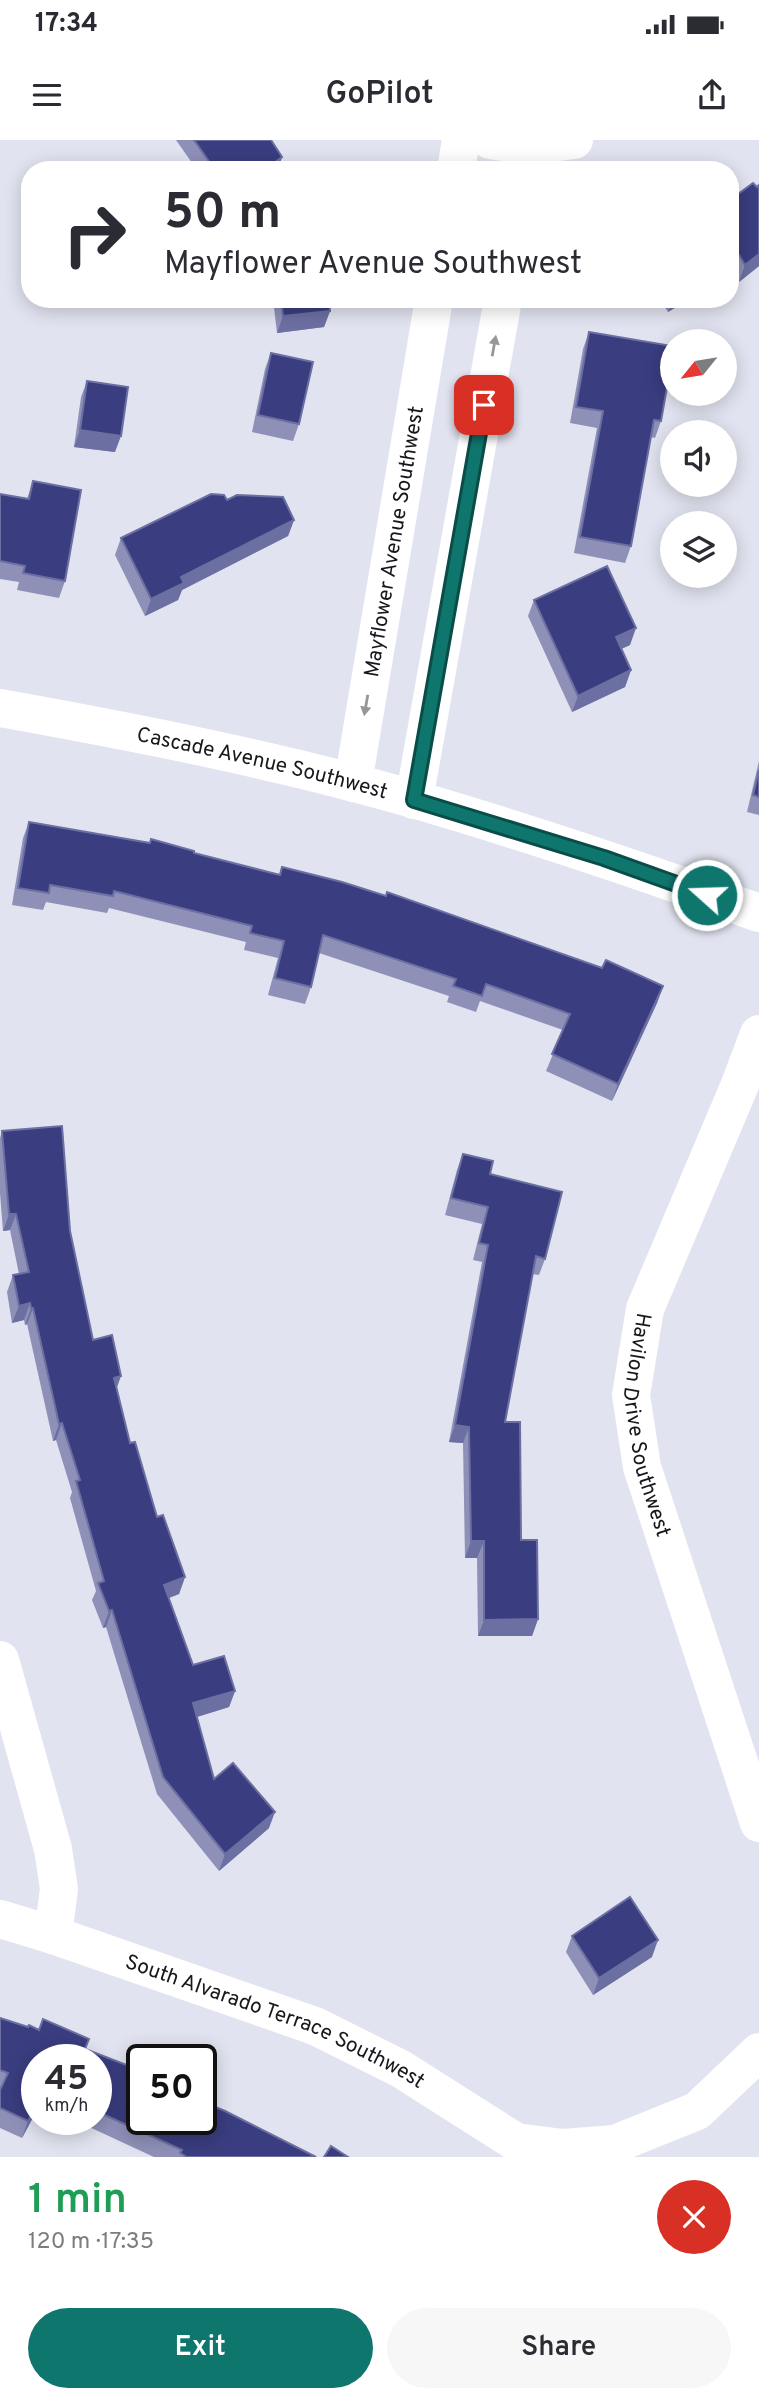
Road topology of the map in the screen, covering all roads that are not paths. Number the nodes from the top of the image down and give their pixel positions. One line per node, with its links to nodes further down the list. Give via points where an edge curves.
1 (461, 140): 5 (street)
2 (491, 140): 4 (street)
3 (574, 140): 4 (street)
4 (528, 158)
5 (458, 161)
6 (432, 308): 9 (street, Mayflower Avenue Southwest, one-way to 9)
7 (501, 308): 10 (street, one-way to 7)
8 (0, 708): 9 (street, Cascade Avenue Southwest, via 161,737)
9 (353, 783): 10 (street, Cascade Avenue Southwest)
10 (414, 800): 11 (street, Cascade Avenue Southwest, via 604,858)
11 (759, 914)
12 (759, 1034): 14 (street, Havilon Drive Southwest, via 645,1309 631,1395 642,1467)
13 (0, 1660): 16 (street, via 53,1849 59,1889)
14 (759, 1823)
15 (0, 1919): 16 (street, South Alvarado Terrace Southwest)
16 (53, 1935): 18 (street, South Alvarado Terrace Southwest, via 314,2026 401,2069)
17 (759, 2052): 18 (street, via 697,2111 615,2144)
18 (524, 2149)

